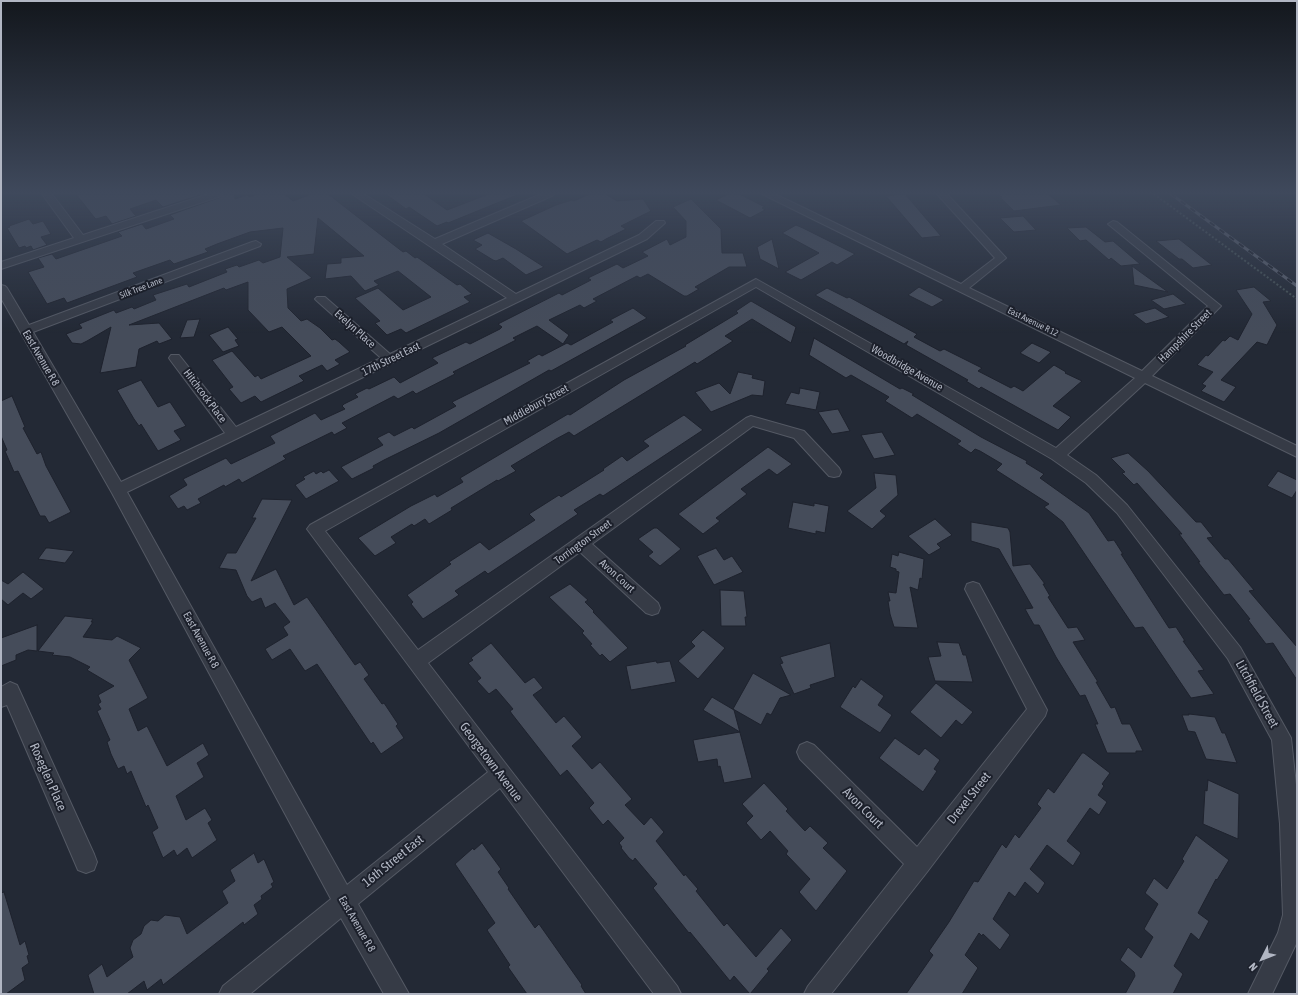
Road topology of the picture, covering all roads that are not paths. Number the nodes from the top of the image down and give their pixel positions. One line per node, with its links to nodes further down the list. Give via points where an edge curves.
1 (76, 240): 10 (street)
2 (430, 240): 8 (street)
3 (440, 240): 8 (street)
4 (636, 240): 15 (street, 17th Street East)
5 (863, 240): 13 (street, East Avenue R 12)
6 (985, 240): 13 (street, via 1001,258)
7 (1133, 240): 19 (street, Hampshire Street, via 1215,306)
8 (434, 243): 15 (street)
9 (256, 244): 16 (street, Silk Tree Lane)
10 (1, 266)
11 (756, 282): 22 (street, Woodbridge Avenue); 25 (street, Middlebury Street)
12 (1, 288): 16 (street, East Avenue R 8)
13 (962, 288): 19 (street, East Avenue R 12)
14 (321, 299): 18 (street, Evelyn Place)
15 (516, 299): 18 (street, 17th Street East)
16 (26, 331): 24 (street, East Avenue R 8)
17 (175, 358): 20 (street, Hitchcock Place)
18 (389, 359): 20 (street, 17th Street East)
19 (1144, 377): 21 (street, East Avenue R 12); 22 (street, Hampshire Street)
20 (234, 435): 24 (street, 17th Street East)
21 (1297, 452)
22 (1057, 455): 40 (street, Litchfield Street, via 1090,479 1122,509 1234,654 1281,738 1290,824 1294,915 1288,936)
23 (834, 472): 26 (street, Torrington Street, via 799,434 751,420)
24 (118, 490): 35 (street, East Avenue R 8)
25 (315, 529): 29 (street, Georgetown Avenue)
26 (581, 544): 28 (street, Avon Court); 29 (street, Torrington Street)
27 (973, 589): 34 (street, Drexel Street, via 1038,710)
28 (652, 608)
29 (415, 662): 32 (street, Georgetown Avenue)
30 (6, 695): 33 (street, Roseglen Place)
31 (807, 752): 34 (street, Avon Court)
32 (501, 774): 35 (street, 16th Street East); 38 (street, Georgetown Avenue)
33 (86, 862)
34 (919, 864): 39 (street, Drexel Street)
35 (344, 901): 36 (street, 16th Street East); 37 (street, East Avenue R 8)
36 (231, 994)
37 (397, 994)
38 (668, 994)
39 (816, 994)
40 (1260, 994)

